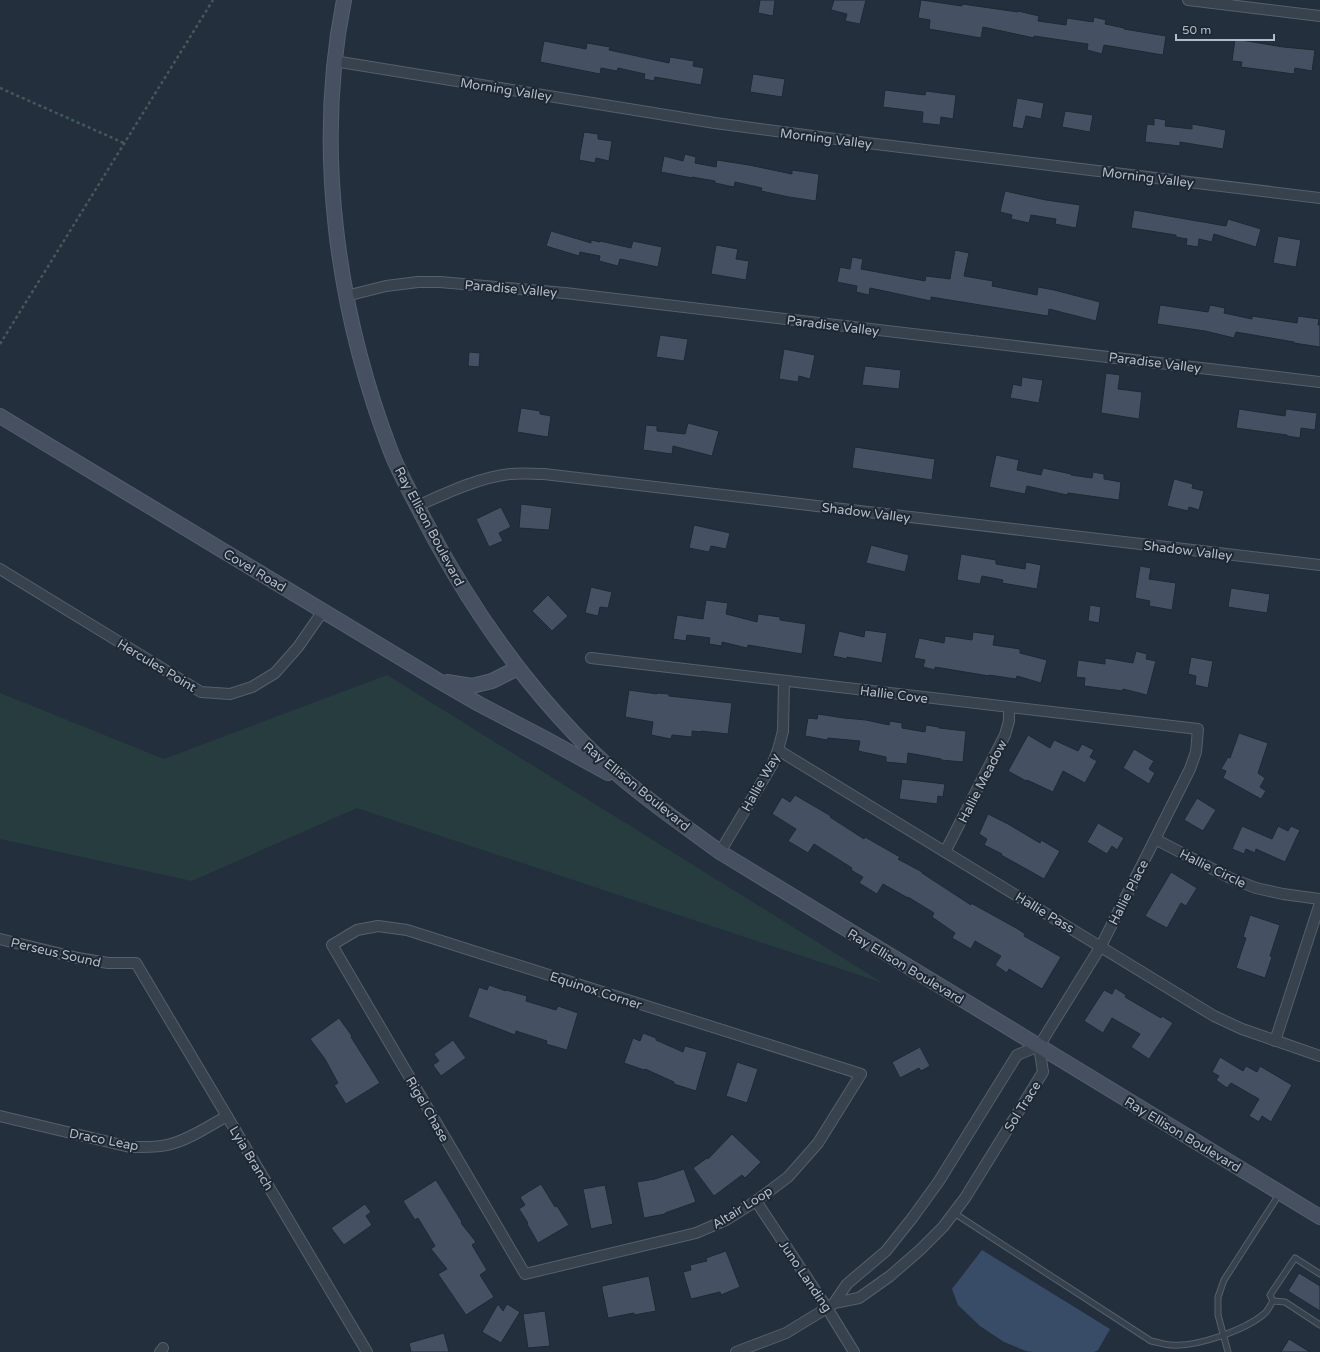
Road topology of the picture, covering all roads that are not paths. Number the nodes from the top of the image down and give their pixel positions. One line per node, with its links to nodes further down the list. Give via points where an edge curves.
1 (344, 0): 4 (street, Ray Ellison Boulevard)
2 (1188, 0): 3 (street)
3 (1320, 16)
4 (334, 61): 5 (street, Morning Valley, via 716,123); 6 (street, Ray Ellison Boulevard, via 331,101 332,190)
5 (1320, 198)
6 (346, 296): 7 (street, Paradise Valley, via 386,286 418,282 534,290); 9 (street, Ray Ellison Boulevard, via 364,373 379,418 392,454)
7 (1320, 382)
8 (0, 416): 12 (street, Covel Road)
9 (417, 506): 10 (street, Shadow Valley, via 490,478 510,474 544,474); 14 (street, Ray Ellison Boulevard, via 480,616)
10 (1320, 565)
11 (0, 569): 12 (street, Hercules Point, via 202,692 230,694 252,687 275,673)
12 (323, 611): 15 (street, Covel Road)
13 (591, 658): 16 (street, Hallie Cove)
14 (518, 668): 15 (street, Covel Road, via 492,681 472,686); 20 (street, Ray Ellison Boulevard, via 574,734)
15 (439, 681): 20 (street)
16 (784, 681): 17 (street, Hallie Cove); 19 (street, Hallie Way, via 783,731)
17 (1009, 707): 18 (street, Hallie Cove); 23 (street, Hallie Meadow, via 1006,735)
18 (1198, 729): 21 (street, Hallie Place, via 1196,752 1190,769)
19 (778, 750): 22 (street, Hallie Way, via 772,765); 23 (street, Hallie Pass)
20 (632, 786): 22 (street, Ray Ellison Boulevard)
21 (1155, 839): 24 (street, Hallie Circle, via 1230,878 1256,888); 28 (street, Hallie Place)
22 (720, 852): 31 (street, Ray Ellison Boulevard)
23 (945, 852): 28 (street, Hallie Pass)
24 (1320, 899)
25 (1320, 904): 30 (street)
26 (0, 939): 29 (street, Perseus Sound, via 108,963)
27 (332, 945): 33 (street, Equinox Corner, via 357,930 378,926 407,930); 40 (street, Rigel Chase)
28 (1100, 946): 30 (street, Hallie Pass, via 1214,1016); 31 (street, Hallie Place)
29 (136, 963): 35 (street, Lyia Branch)
30 (1275, 1041): 32 (street, Hallie Pass)
31 (1040, 1046): 36 (street, Ray Ellison Boulevard); 38 (street, Sol Trace, via 1043,1072); 43 (street, Sol Trace, via 1016,1055 939,1181 913,1217 886,1251 847,1284)
32 (1320, 1056)
33 (861, 1074): 37 (street, Altair Loop, via 818,1143 788,1177)
34 (0, 1116): 35 (street, Draco Leap, via 130,1147 171,1144)
35 (227, 1116): 46 (street, Lyia Branch)
36 (1280, 1193): 39 (street, Ray Ellison Boulevard); 45 (lane, via 1224,1280 1218,1297 1218,1315)
37 (756, 1202): 40 (street, Altair Loop, via 726,1220 696,1233); 43 (street, Juno Landing)
38 (954, 1213): 43 (street, Sol Trace, via 920,1250 890,1276 859,1298); 45 (lane, via 1151,1340 1172,1345 1195,1343)
39 (1320, 1217)
40 (525, 1274)
41 (1320, 1274): 42 (lane, via 1295,1258 1270,1295)
42 (1273, 1301): 44 (lane, via 1285,1302); 45 (lane, via 1265,1313 1250,1324)
43 (830, 1306): 47 (street, Sol Trace, via 786,1333); 48 (street, Juno Landing)
44 (1320, 1325)
45 (1223, 1335): 49 (lane)
46 (367, 1352)
47 (736, 1352)
48 (854, 1352)
49 (1228, 1352)

